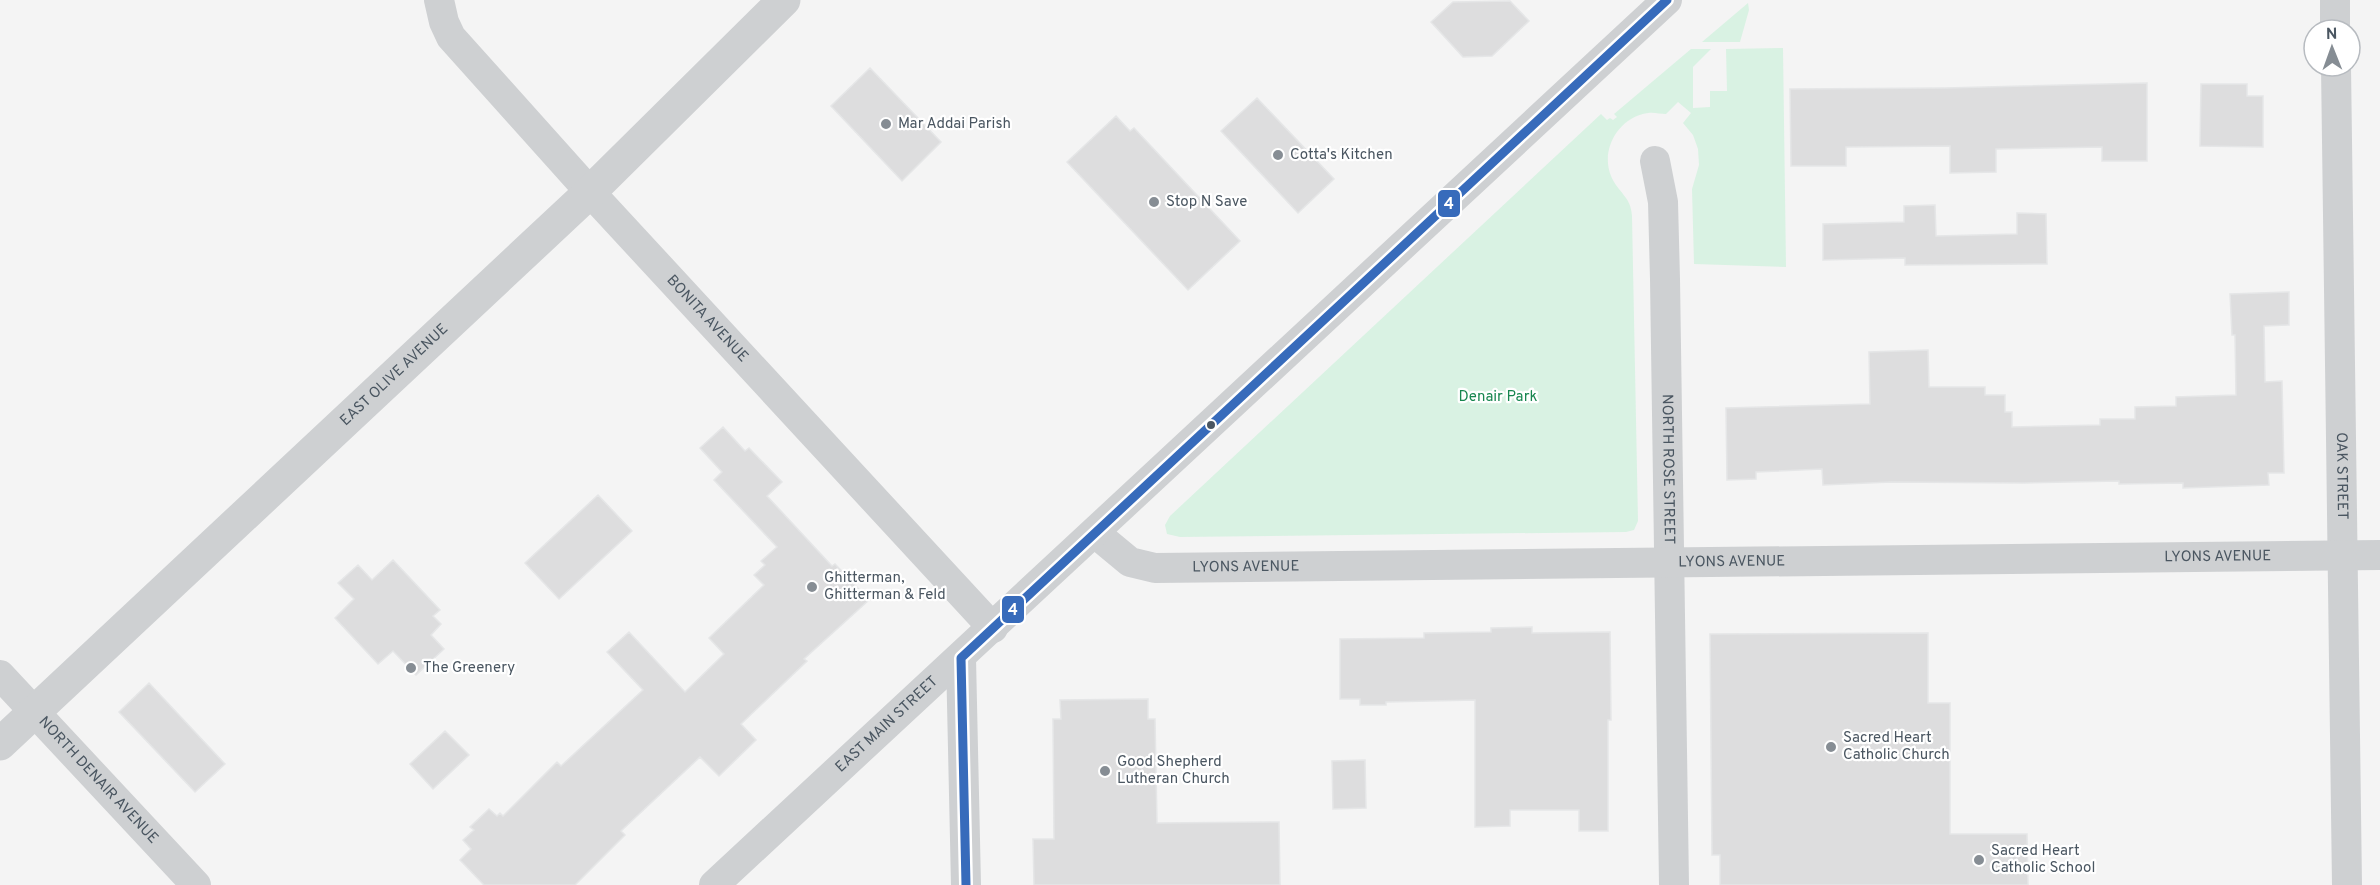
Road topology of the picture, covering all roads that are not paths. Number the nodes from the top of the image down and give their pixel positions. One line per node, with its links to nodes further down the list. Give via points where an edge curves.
1 (439, 0): 8 (street, BONITA AVENUE, via 451,37)
2 (784, 0): 8 (street, EAST OLIVE AVENUE)
3 (1667, 0): 9 (street, EAST MAIN STREET)
4 (2335, 0): 5 (street)
5 (2336, 18)
6 (2336, 78): 10 (street, OAK STREET)
7 (1655, 161): 12 (street, NORTH ROSE STREET, via 1663,202)
8 (590, 192): 13 (street, BONITA AVENUE); 16 (street, EAST OLIVE AVENUE)
9 (1095, 533): 12 (street, LYONS AVENUE, via 1130,562 1155,568); 13 (street, EAST MAIN STREET)
10 (2342, 555): 11 (street, LYONS AVENUE); 12 (street, LYONS AVENUE); 22 (street, OAK STREET)
11 (2380, 555)
12 (1669, 562): 21 (street, NORTH ROSE STREET)
13 (993, 628): 14 (street, EAST MAIN STREET)
14 (961, 658): 19 (street, EAST MAIN STREET); 20 (street)
15 (0, 675): 16 (street, NORTH DENAIR AVENUE)
16 (34, 711): 17 (street, EAST OLIVE AVENUE); 18 (street, NORTH DENAIR AVENUE)
17 (0, 744)
18 (196, 885)
19 (714, 885)
20 (966, 885)
21 (1674, 885)
22 (2347, 885)

